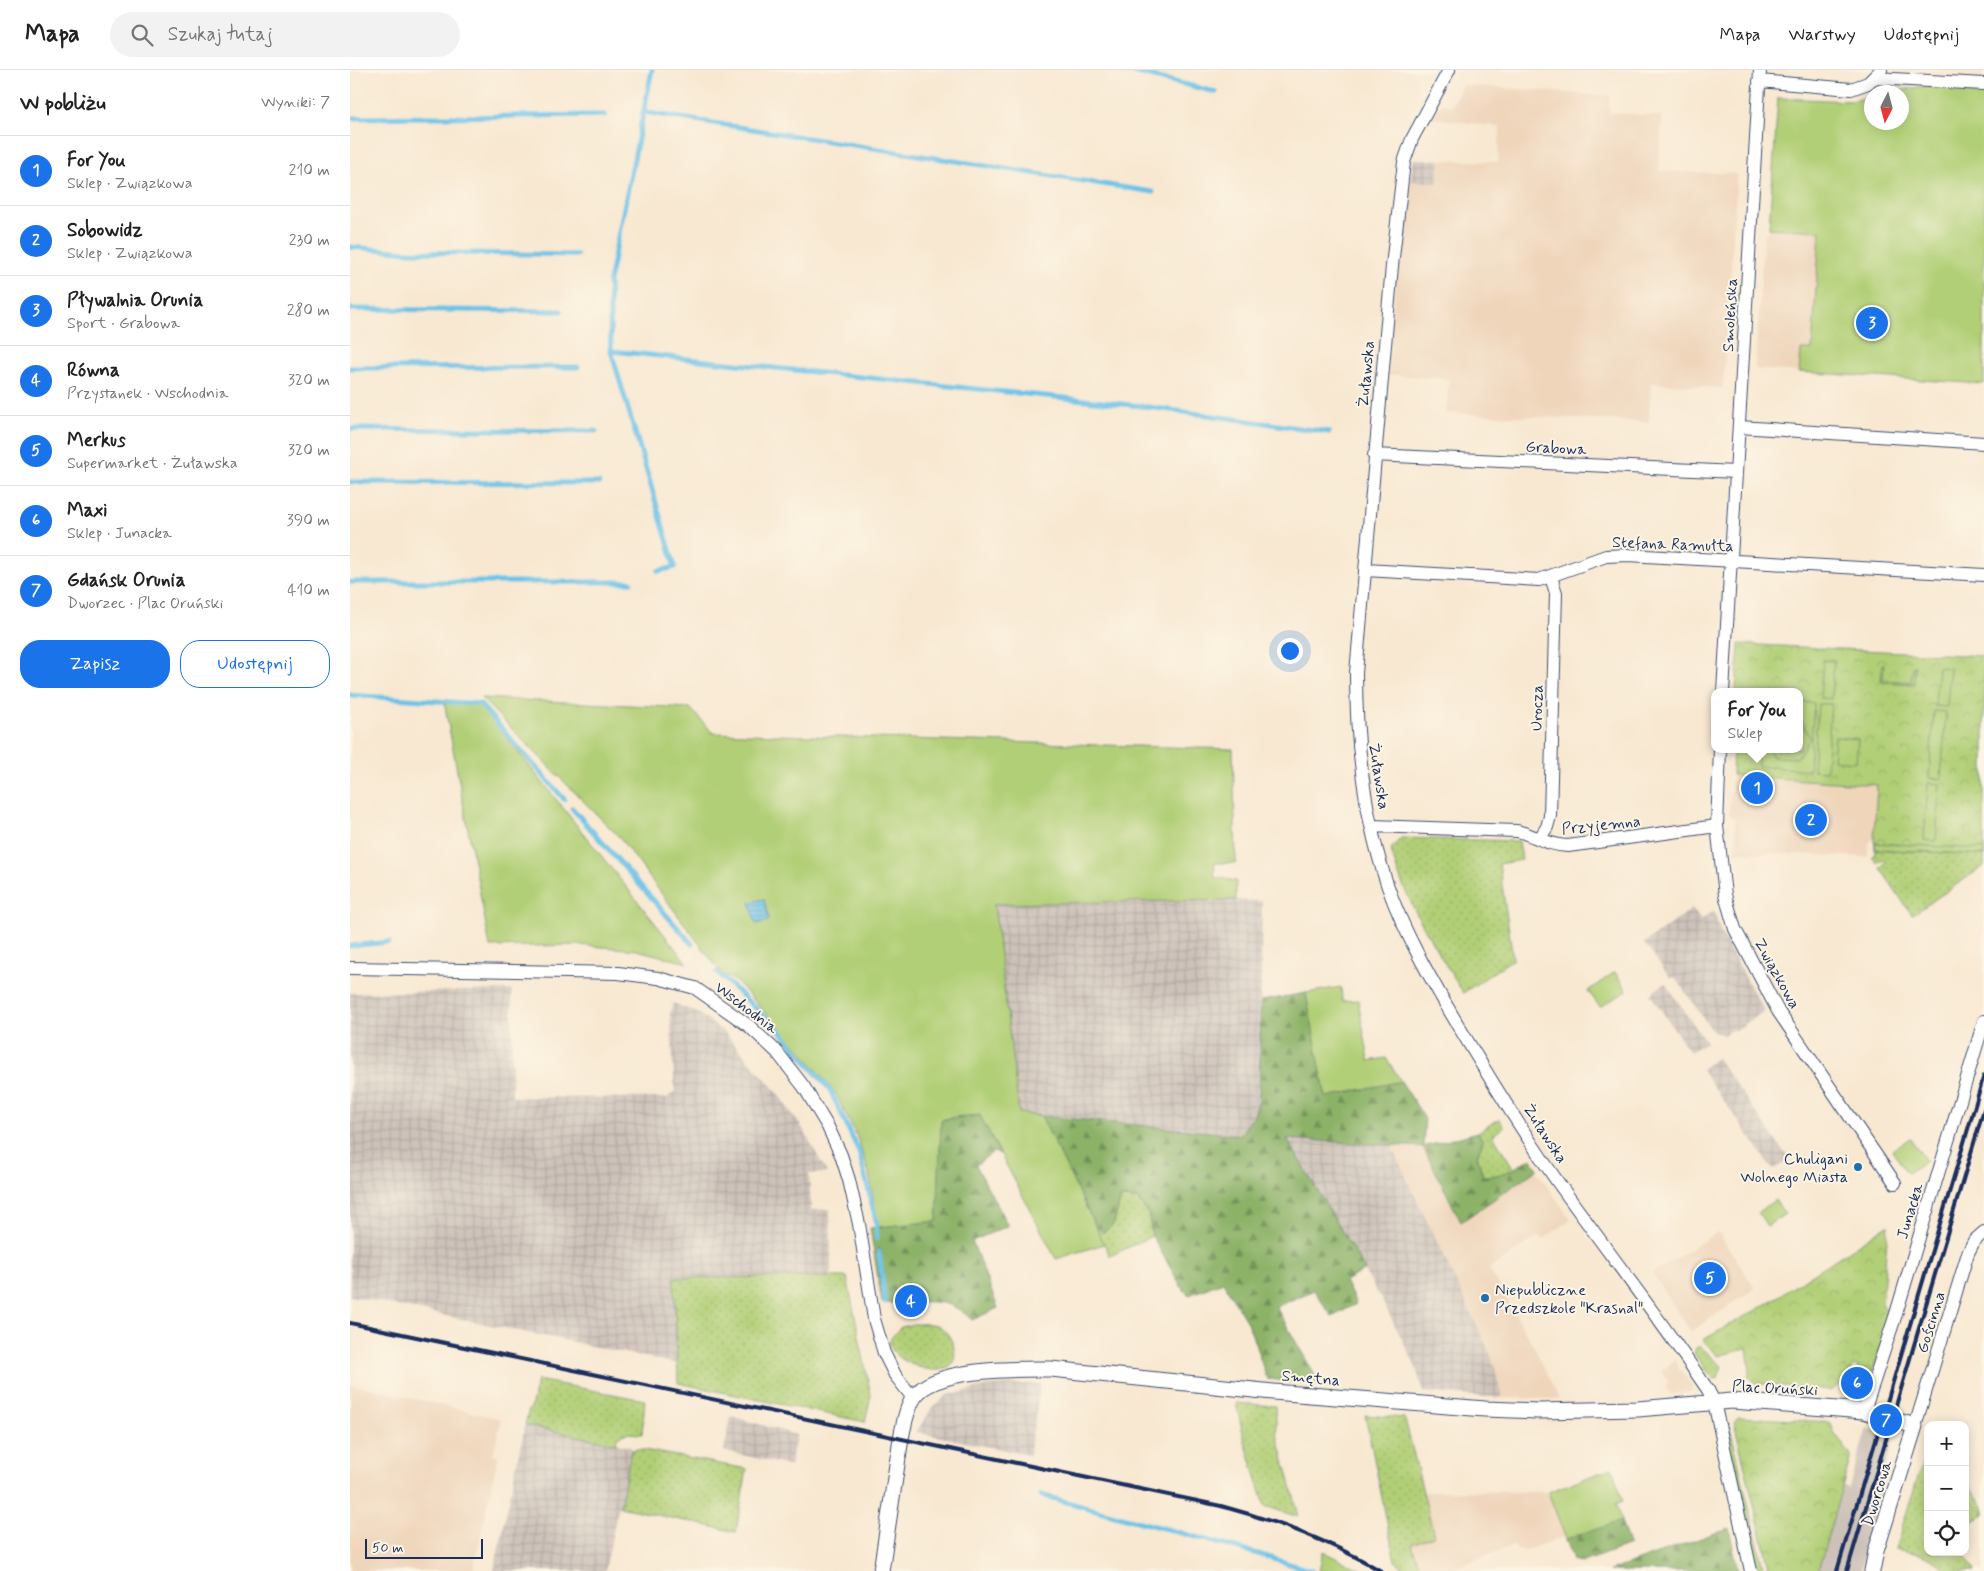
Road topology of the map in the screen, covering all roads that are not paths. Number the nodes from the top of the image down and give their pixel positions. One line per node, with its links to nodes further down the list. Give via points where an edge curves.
1 (1449, 70): 7 (street, Żuławska, via 1412,139 1404,162)
2 (1877, 74): 3 (street, via 1868,83 1851,89); 4 (street)
3 (1759, 75): 5 (street, Smoleńska)
4 (1984, 84)
5 (1739, 427): 6 (street); 8 (street, Smoleńska)
6 (1984, 443)
7 (1374, 455): 8 (street, Grabowa); 10 (street, Żuławska)
8 (1736, 472): 9 (street, Smoleńska)
9 (1729, 562): 11 (street, Stefana Ramułta); 12 (street, Stefana Ramułta, via 1617,555); 13 (street)
10 (1365, 570): 12 (street, Stefana Ramułta, via 1532,580); 15 (street, Żuławska, via 1356,674 1356,716)
11 (1984, 575)
12 (1551, 576): 17 (street, Urocza, via 1556,593 1550,816)
13 (1722, 688)
14 (1720, 753): 16 (street, Związkowa)
15 (1371, 826): 17 (street, Przyjemna, via 1517,831); 23 (street, Żuławska, via 1395,906 1428,975 1472,1050 1556,1179 1681,1351)
16 (1717, 826): 17 (street, Przyjemna, via 1568,846); 20 (street, Związkowa, via 1725,896 1735,929 1778,1011)
17 (1540, 838)
18 (350, 968): 22 (street, Wschodnia, via 588,972 658,978 694,988 749,1026 777,1052 804,1087 841,1155 858,1224 876,1327 884,1353)
19 (1984, 1021): 24 (street, Junacka)
20 (1895, 1183)
21 (1984, 1232): 25 (street, Gościnna, via 1968,1253)
22 (913, 1398): 23 (street, Smętna, via 932,1382 944,1378 1019,1368 1502,1410 1638,1409); 26 (street, via 901,1438)
23 (1714, 1402): 24 (street, Plac Oruński, via 1763,1402); 27 (street, Plac Oruński)
24 (1864, 1411): 25 (street, Plac Oruński)
25 (1916, 1426): 28 (street, Dworcowa)
26 (881, 1571)
27 (1751, 1571)
28 (1872, 1571)

